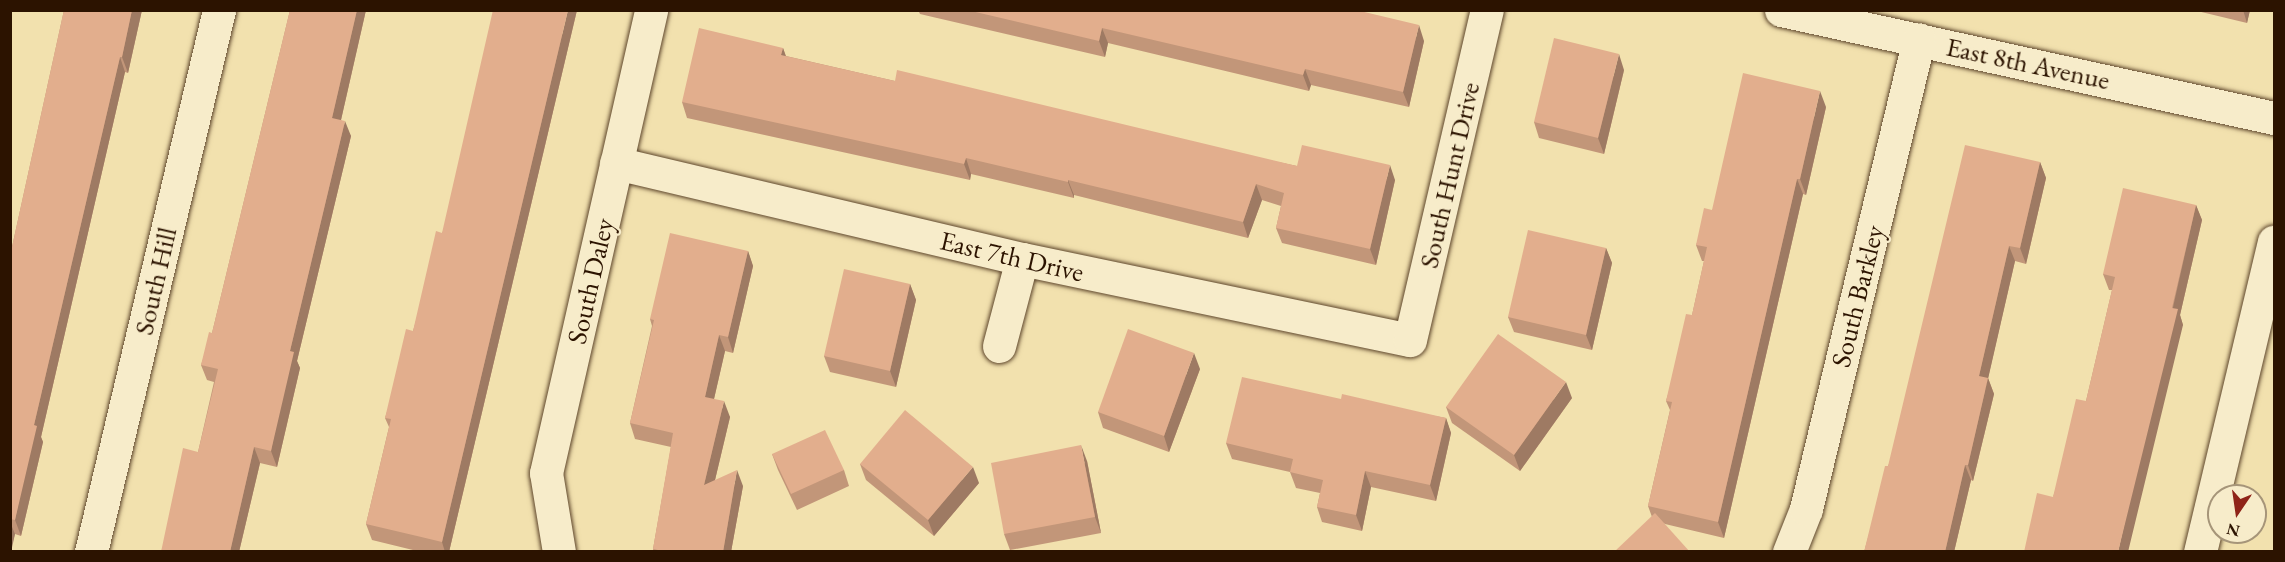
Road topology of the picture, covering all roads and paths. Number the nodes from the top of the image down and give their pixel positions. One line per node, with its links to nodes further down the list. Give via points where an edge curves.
1 (219, 10): 12 (street, South Hill)
2 (651, 10): 7 (street, South Daley)
3 (1487, 10): 10 (street, South Hunt Drive)
4 (1781, 10): 5 (street, East 8th Avenue)
5 (1919, 39): 6 (street, East 8th Avenue); 14 (street, South Barkley, via 1806,509)
6 (2274, 117)
7 (616, 163): 9 (street, East 7th Drive); 13 (street, South Daley, via 546,473)
8 (2274, 242): 15 (street)
9 (1022, 259): 10 (street, East 7th Drive); 11 (street)
10 (1410, 340)
11 (999, 346)
12 (91, 552)
13 (559, 552)
14 (1789, 552)
15 (2200, 552)

